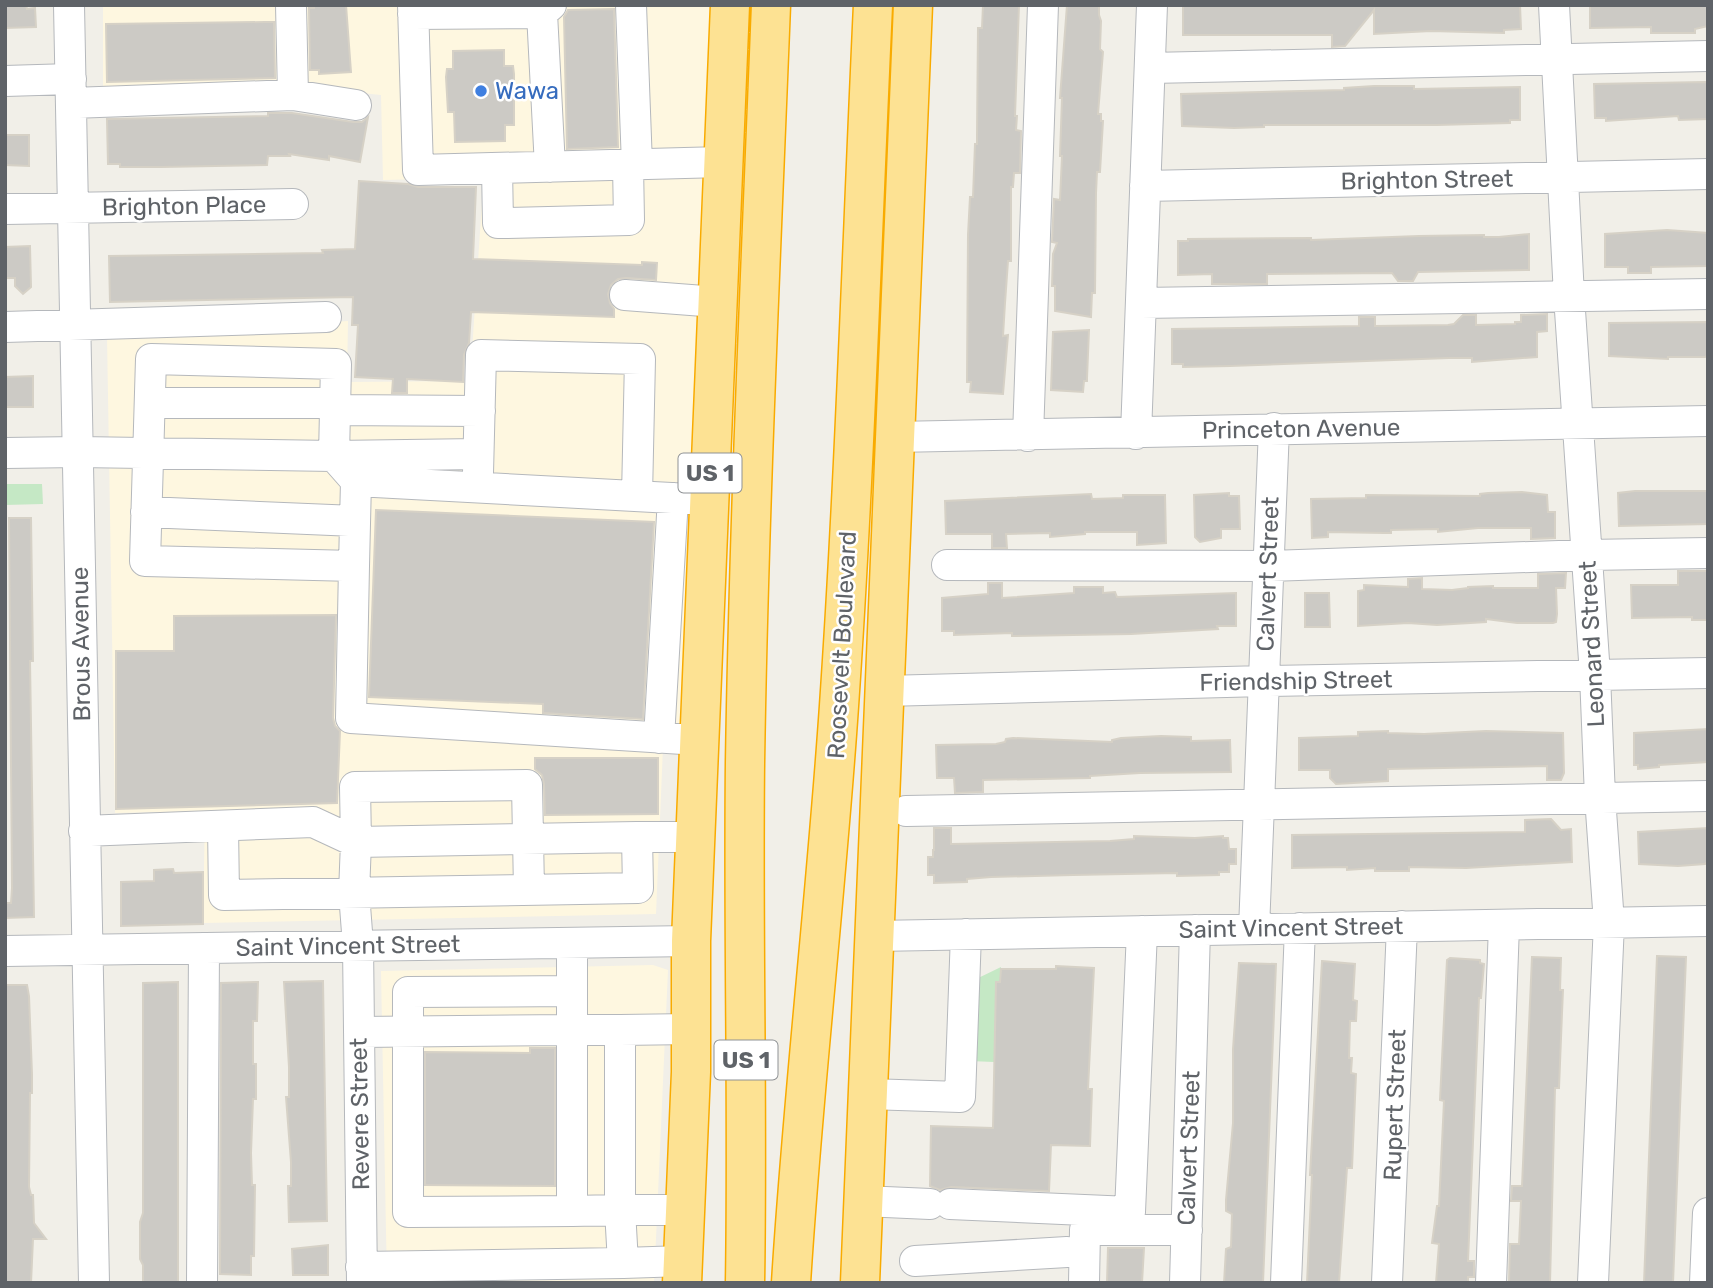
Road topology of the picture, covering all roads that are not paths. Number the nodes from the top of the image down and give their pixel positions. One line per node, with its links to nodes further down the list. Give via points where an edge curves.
1 (69, 5): 17 (street, Brous Avenue)
2 (291, 5): 18 (street)
3 (631, 5): 21 (street)
4 (730, 5): 20 (highway, US 1)
5 (771, 5): 76 (highway, US 1, via 749,534)
6 (873, 5): 22 (highway, Roosevelt Boulevard / US 1)
7 (914, 5): 47 (highway, Roosevelt Boulevard)
8 (1043, 5): 46 (street)
9 (1152, 5): 15 (street)
10 (1554, 5): 14 (street, Leonard Street)
11 (547, 9): 12 (street); 23 (street)
12 (413, 10): 24 (street, via 418,170)
13 (1708, 57): 14 (street)
14 (1557, 59): 15 (street); 26 (street, Leonard Street)
15 (1150, 68): 27 (street)
16 (5, 81): 17 (street)
17 (72, 91): 18 (street); 29 (street, Brous Avenue)
18 (293, 95): 19 (street)
19 (356, 105)
20 (722, 162): 21 (street); 34 (highway, US 1)
21 (632, 165): 23 (street); 24 (street, via 629,220 507,223 498,223)
22 (865, 166): 47 (highway); 123 (highway, Roosevelt Boulevard / US 1, via 839,705)
23 (550, 167): 24 (street)
24 (497, 168)
25 (1708, 174): 26 (street, Brighton Street)
26 (1563, 177): 27 (street, Brighton Street); 33 (street, Leonard Street)
27 (1145, 186): 35 (street)
28 (293, 204): 29 (street, Brighton Place)
29 (75, 208): 30 (street); 37 (street, Brous Avenue)
30 (5, 209)
31 (1708, 294): 33 (street)
32 (625, 295): 34 (street)
33 (1569, 296): 35 (street); 43 (street, Leonard Street)
34 (717, 302): 56 (highway, US 1)
35 (1141, 303): 45 (street)
36 (326, 317): 37 (street)
37 (77, 325): 38 (street); 48 (street, Brous Avenue)
38 (5, 327)
39 (150, 402): 40 (street); 40 (street, via 151,359 336,364); 50 (street)
40 (335, 407): 41 (street); 52 (street)
41 (480, 411): 51 (street); 55 (street, via 481,355 640,359)
42 (1708, 421): 43 (street, Princeton Avenue)
43 (1578, 424): 44 (street, Princeton Avenue); 60 (street, Leonard Street)
44 (1274, 428): 45 (street, Princeton Avenue); 63 (street, Calvert Street)
45 (1136, 434): 46 (street, Princeton Avenue)
46 (1028, 436): 47 (street, Princeton Avenue)
47 (895, 437): 67 (highway, Roosevelt Boulevard)
48 (79, 452): 49 (street); 50 (street); 75 (street, Brous Avenue)
49 (5, 453)
50 (148, 453): 52 (street); 57 (street)
51 (478, 454): 52 (street); 54 (street)
52 (334, 456): 53 (street)
53 (356, 481): 54 (street); 58 (street)
54 (477, 488): 55 (street)
55 (637, 496): 56 (street)
56 (691, 499): 68 (street); 69 (highway, US 1)
57 (146, 512): 58 (street); 62 (street, via 145,561)
58 (355, 521): 62 (street)
59 (1708, 553): 60 (street)
60 (1587, 555): 63 (street); 65 (street, Leonard Street)
61 (947, 565): 63 (street)
62 (354, 566): 68 (street, via 351,718)
63 (1269, 566): 66 (street, Calvert Street)
64 (1708, 673): 65 (street, Friendship Street)
65 (1595, 676): 66 (street, Friendship Street); 71 (street, Leonard Street)
66 (1264, 681): 67 (street, Friendship Street); 72 (street, Calvert Street)
67 (885, 691): 92 (highway, Roosevelt Boulevard)
68 (659, 738): 69 (street)
69 (699, 740): 78 (highway, US 1)
70 (1708, 796): 71 (street)
71 (1600, 797): 72 (street); 84 (street, Leonard Street)
72 (1259, 804): 73 (street); 88 (street, Calvert Street)
73 (906, 811)
74 (223, 826): 75 (street); 80 (street, via 313,822); 82 (street, via 224,895)
75 (84, 831): 97 (street, Brous Avenue)
76 (745, 836): 105 (highway); 122 (highway, US 1)
77 (637, 837): 78 (street); 79 (street); 81 (street, via 638,888)
78 (695, 837): 93 (highway, US 1)
79 (528, 839): 80 (street); 80 (street, Revere Street, via 527,785 355,787); 81 (street)
80 (356, 842): 82 (street, Revere Street)
81 (528, 890): 82 (street)
82 (355, 893): 95 (street, Revere Street)
83 (1708, 921): 84 (street, Saint Vincent Street)
84 (1609, 923): 85 (street, Saint Vincent Street); 131 (street, Leonard Street)
85 (1504, 925): 86 (street, Saint Vincent Street); 130 (street)
86 (1402, 926): 87 (street, Saint Vincent Street); 129 (street, Rupert Street)
87 (1300, 928): 88 (street, Saint Vincent Street); 128 (street)
88 (1254, 929): 89 (street, Saint Vincent Street)
89 (1195, 930): 90 (street, Saint Vincent Street); 113 (street, Calvert Street)
90 (1142, 931): 91 (street, Saint Vincent Street); 110 (street, via 1130,1212)
91 (966, 934): 92 (street, Saint Vincent Street); 106 (street, via 960,1097)
92 (874, 936): 106 (highway, Roosevelt Boulevard)
93 (691, 941): 94 (street, Saint Vincent Street); 100 (highway, US 1)
94 (572, 943): 95 (street, Saint Vincent Street); 99 (street)
95 (358, 946): 96 (street, Saint Vincent Street); 103 (street, Revere Street)
96 (204, 948): 97 (street, Saint Vincent Street); 121 (street)
97 (85, 949): 98 (street, Saint Vincent Street); 120 (street, Brous Avenue)
98 (5, 951)
99 (572, 991): 101 (street); 104 (street, via 408,992)
100 (691, 1029): 102 (street); 105 (highway, US 1)
101 (572, 1030): 102 (street); 104 (street); 111 (street)
102 (620, 1030): 108 (street)
103 (359, 1032): 104 (street); 119 (street, Revere Street)
104 (408, 1032): 111 (street, via 408,1212)
105 (691, 1072): 109 (highway, US 1)
106 (868, 1094): 107 (highway, Roosevelt Boulevard)
107 (863, 1201): 110 (street); 124 (highway, Roosevelt Boulevard)
108 (620, 1210): 109 (street); 111 (street); 116 (street)
109 (685, 1210): 117 (highway, US 1)
110 (1067, 1210): 114 (street)
111 (572, 1211)
112 (1708, 1213): 132 (street)
113 (1187, 1230): 126 (street, via 1085,1230); 127 (street, Calvert Street)
114 (1067, 1252): 115 (street); 125 (street)
115 (915, 1261)
116 (623, 1263): 117 (street); 118 (street)
117 (682, 1272)
118 (424, 1274): 119 (street)
119 (362, 1275)
120 (94, 1283)
121 (202, 1283)
122 (745, 1283)
123 (791, 1283)
124 (860, 1283)
125 (1066, 1283)
126 (1084, 1283)
127 (1185, 1283)
128 (1286, 1283)
129 (1387, 1283)
130 (1491, 1283)
131 (1593, 1283)
132 (1705, 1283)

